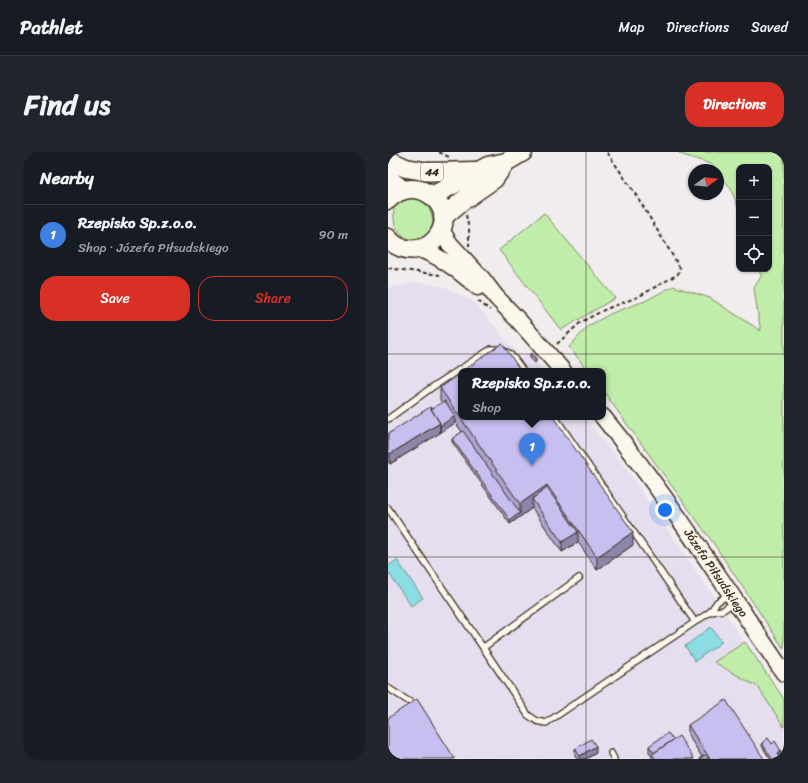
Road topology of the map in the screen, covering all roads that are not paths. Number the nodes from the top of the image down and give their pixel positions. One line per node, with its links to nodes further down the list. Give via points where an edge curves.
1 (523, 152): 3 (main road, 44)
2 (388, 160): 4 (main road, 44, via 406,168 430,172)
3 (506, 162): 4 (main road, 44); 9 (main road, 44, via 494,179 461,202)
4 (479, 171): 7 (main road, 44)
5 (388, 178): 6 (main road)
6 (403, 190): 7 (main road, 44, via 415,188); 8 (main road)
7 (432, 196): 9 (main road, 44, via 440,206)
8 (388, 200)
9 (442, 224): 11 (main road, 44, via 435,240); 12 (main road, via 449,243)
10 (392, 244): 11 (main road, via 413,250)
11 (419, 249): 12 (main road, via 452,266 478,287)
12 (496, 297): 15 (main road)
13 (462, 368): 14 (lane, via 491,349 501,349 510,353)
14 (520, 368)
15 (560, 368)
16 (458, 370): 17 (lane)
17 (388, 419)
18 (557, 420): 24 (lane)
19 (605, 420): 22 (main road, Józefa Piłsudskiego, via 657,488)
20 (388, 508): 25 (lane)
21 (579, 578): 25 (lane)
22 (732, 598): 23 (lane, via 717,602); 23 (lane, via 722,610); 26 (main road, Józefa Piłsudskiego)
23 (710, 612): 24 (lane)
24 (695, 622): 25 (lane, via 546,723 528,715)
25 (484, 647)
26 (784, 674)
27 (388, 688): 28 (lane)
28 (419, 708)
29 (611, 753): 30 (lane)
30 (614, 759)

